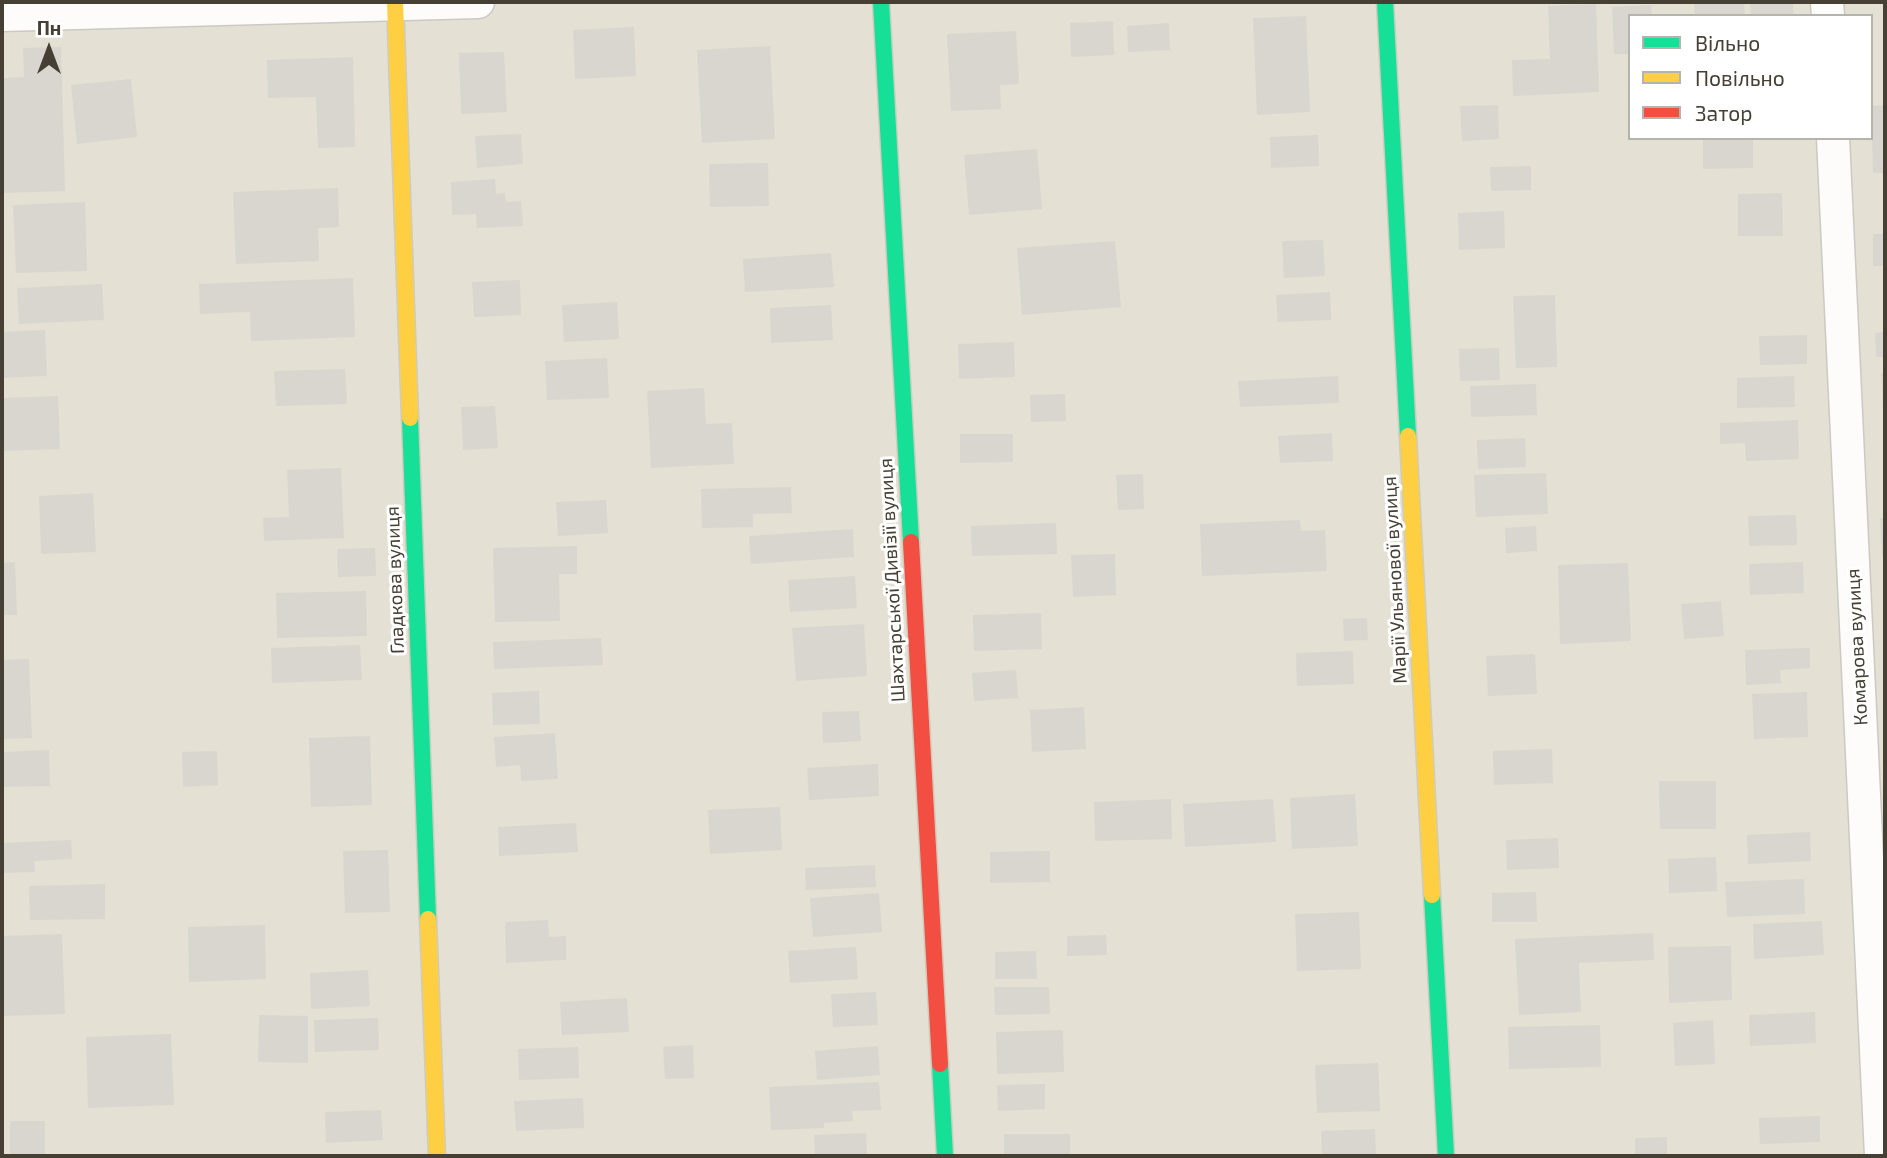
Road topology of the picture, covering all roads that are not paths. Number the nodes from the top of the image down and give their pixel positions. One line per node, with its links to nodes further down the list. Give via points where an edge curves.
1 (478, 2): 4 (street)
2 (881, 2): 8 (street, Шахтарської Дивізії вулиця)
3 (1385, 2): 9 (street, Марії Ульянової вулиця)
4 (395, 3): 5 (street); 7 (street, Гладкова вулиця)
5 (2, 15)
6 (1833, 140): 10 (street, Комарова вулиця)
7 (437, 1156)
8 (945, 1156)
9 (1446, 1156)
10 (1881, 1156)

